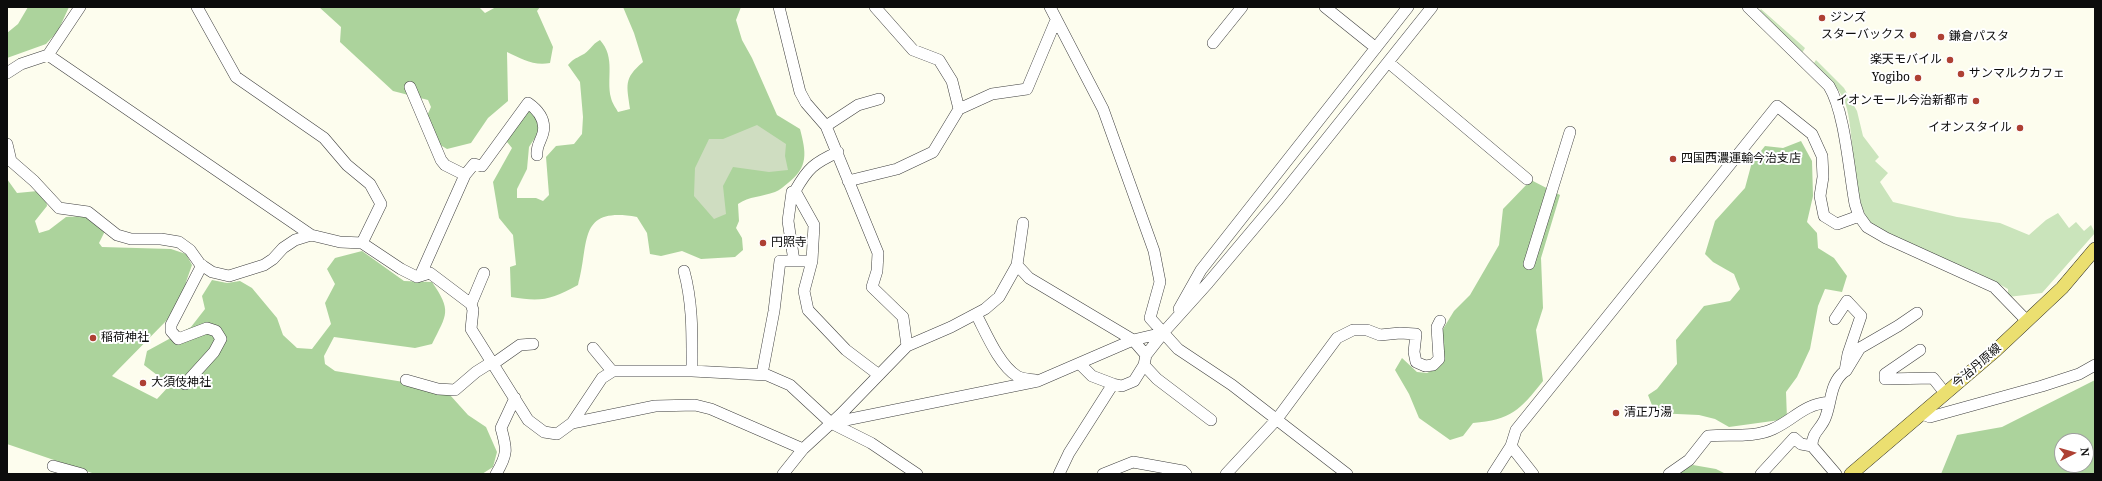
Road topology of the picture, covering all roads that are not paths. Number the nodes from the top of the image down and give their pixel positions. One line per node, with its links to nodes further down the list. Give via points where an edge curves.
1 (80, 7): 14 (street)
2 (197, 7): 32 (street, via 236,77 324,138 347,165 370,184 381,204)
3 (779, 7): 20 (street, via 800,92)
4 (875, 7): 19 (street, via 913,50 939,60 952,81)
5 (1050, 7): 11 (street)
6 (1242, 7): 12 (street)
7 (1325, 7): 13 (street)
8 (1408, 7): 13 (street)
9 (1432, 7): 15 (street)
10 (1748, 7): 29 (street, via 1829,86 1834,94)
11 (1056, 20): 19 (street, via 1027,89 992,94); 48 (street, via 1103,109 1154,251 1160,282 1150,318)
12 (1213, 43)
13 (1376, 48): 48 (street, via 1201,270)
14 (48, 55): 16 (street, via 21,64); 31 (street)
15 (1388, 62): 26 (street); 48 (street, via 1267,213)
16 (7, 73)
17 (410, 87): 25 (street, via 441,160 445,165)
18 (879, 99): 20 (street, via 858,105)
19 (959, 109): 27 (street, via 933,152 897,169)
20 (826, 126): 23 (street)
21 (1570, 132): 36 (street)
22 (7, 144): 37 (street, via 11,161 59,208 88,212 117,235 131,239 179,242 190,250)
23 (838, 152): 27 (street); 28 (street, via 815,163 802,178)
24 (537, 155): 25 (street, via 536,149 543,132 542,120 538,110 528,103 482,166 474,164)
25 (465, 175): 41 (street)
26 (1527, 178)
27 (848, 181): 51 (street, via 878,253 877,271 872,287 903,317)
28 (795, 192): 34 (street, via 792,192 790,198 788,221); 35 (street, via 814,226)
29 (1859, 216): 47 (street, via 1867,228 1886,238 1994,287); 75 (street, via 1837,224 1824,216 1820,196 1822,156 1812,134 1777,106 1516,430)
30 (1023, 223): 38 (street)
31 (310, 235): 32 (street, via 340,242); 37 (street, via 295,240 264,265 229,276 212,272)
32 (362, 243): 41 (street, via 400,269)
33 (2095, 249): 47 (main road, 今治丹原線, via 2062,288)
34 (794, 261): 35 (street); 61 (street, via 780,261 778,266 774,311)
35 (812, 261): 62 (street, via 804,291 808,310 846,350)
36 (1530, 264)
37 (202, 265): 65 (street, via 171,325 171,331 178,339 207,328 216,331 221,339 214,352)
38 (1017, 265): 44 (street, via 999,297); 49 (street, via 1028,278)
39 (684, 271): 59 (street, via 692,310)
40 (484, 273): 42 (street)
41 (420, 276): 42 (street, via 430,273)
42 (471, 304): 55 (street, via 474,310 471,329)
43 (1917, 313): 60 (street, via 1860,348)
44 (976, 314): 51 (street); 64 (street, via 1008,369 1018,377)
45 (1835, 319): 60 (street, via 1847,301 1861,316)
46 (1440, 321): 71 (street, via 1437,326 1439,358 1433,365 1425,366 1416,362 1416,334 1380,335 1367,330 1353,330 1337,338)
47 (2027, 321): 67 (main road, 今治丹原線)
48 (1163, 333): 49 (street); 54 (street); 71 (street, via 1178,349)
49 (1133, 340): 54 (street); 56 (street)
50 (533, 344): 55 (street, via 520,345)
51 (907, 346): 62 (street)
52 (593, 348): 58 (street)
53 (1920, 350): 67 (street, via 1885,374 1885,379 1933,378)
54 (1145, 360): 66 (street, via 1134,381 1122,386); 72 (street, via 1157,379)
55 (493, 363): 63 (street, via 476,372 455,390 438,389); 68 (street)
56 (1080, 364): 64 (street); 66 (street, via 1092,376)
57 (2095, 365): 70 (street, via 2079,374 1972,406 1930,417)
58 (612, 371): 59 (street); 73 (street, via 602,378)
59 (692, 371): 61 (street)
60 (1845, 371): 69 (street, via 1837,378)
61 (762, 374): 74 (street, via 790,385)
62 (879, 375): 74 (street)
63 (406, 380)
64 (1040, 381): 74 (street)
65 (185, 384)
66 (1113, 384): 79 (street, via 1068,453)
67 (1945, 393): 70 (main road, 今治丹原線)
68 (515, 398): 73 (street, via 528,420 544,432 557,434); 81 (street, via 501,428 507,449 504,461)
69 (1829, 402): 76 (street, via 1826,416 1812,438); 90 (street, via 1804,408 1772,430 1748,435 1708,436 1689,460)
70 (1922, 414): 93 (main road, 今治丹原線)
71 (1277, 419): 86 (street); 87 (street)
72 (1211, 420)
73 (572, 423): 77 (street, via 655,406 695,405 711,409)
74 (831, 423): 77 (street); 83 (street, via 871,443)
75 (1511, 446): 88 (street); 89 (street)
76 (1812, 446): 91 (street, via 1801,444 1794,438); 92 (street)
77 (804, 449): 82 (street)
78 (53, 466): 80 (street)
79 (1062, 473)
80 (82, 474)
81 (496, 474)
82 (783, 474)
83 (917, 474)
84 (1103, 474): 85 (street, via 1133,462 1183,470)
85 (1186, 474)
86 (1226, 474)
87 (1347, 474)
88 (1493, 474)
89 (1533, 474)
90 (1669, 474)
91 (1761, 474)
92 (1836, 474)
93 (1851, 474)

